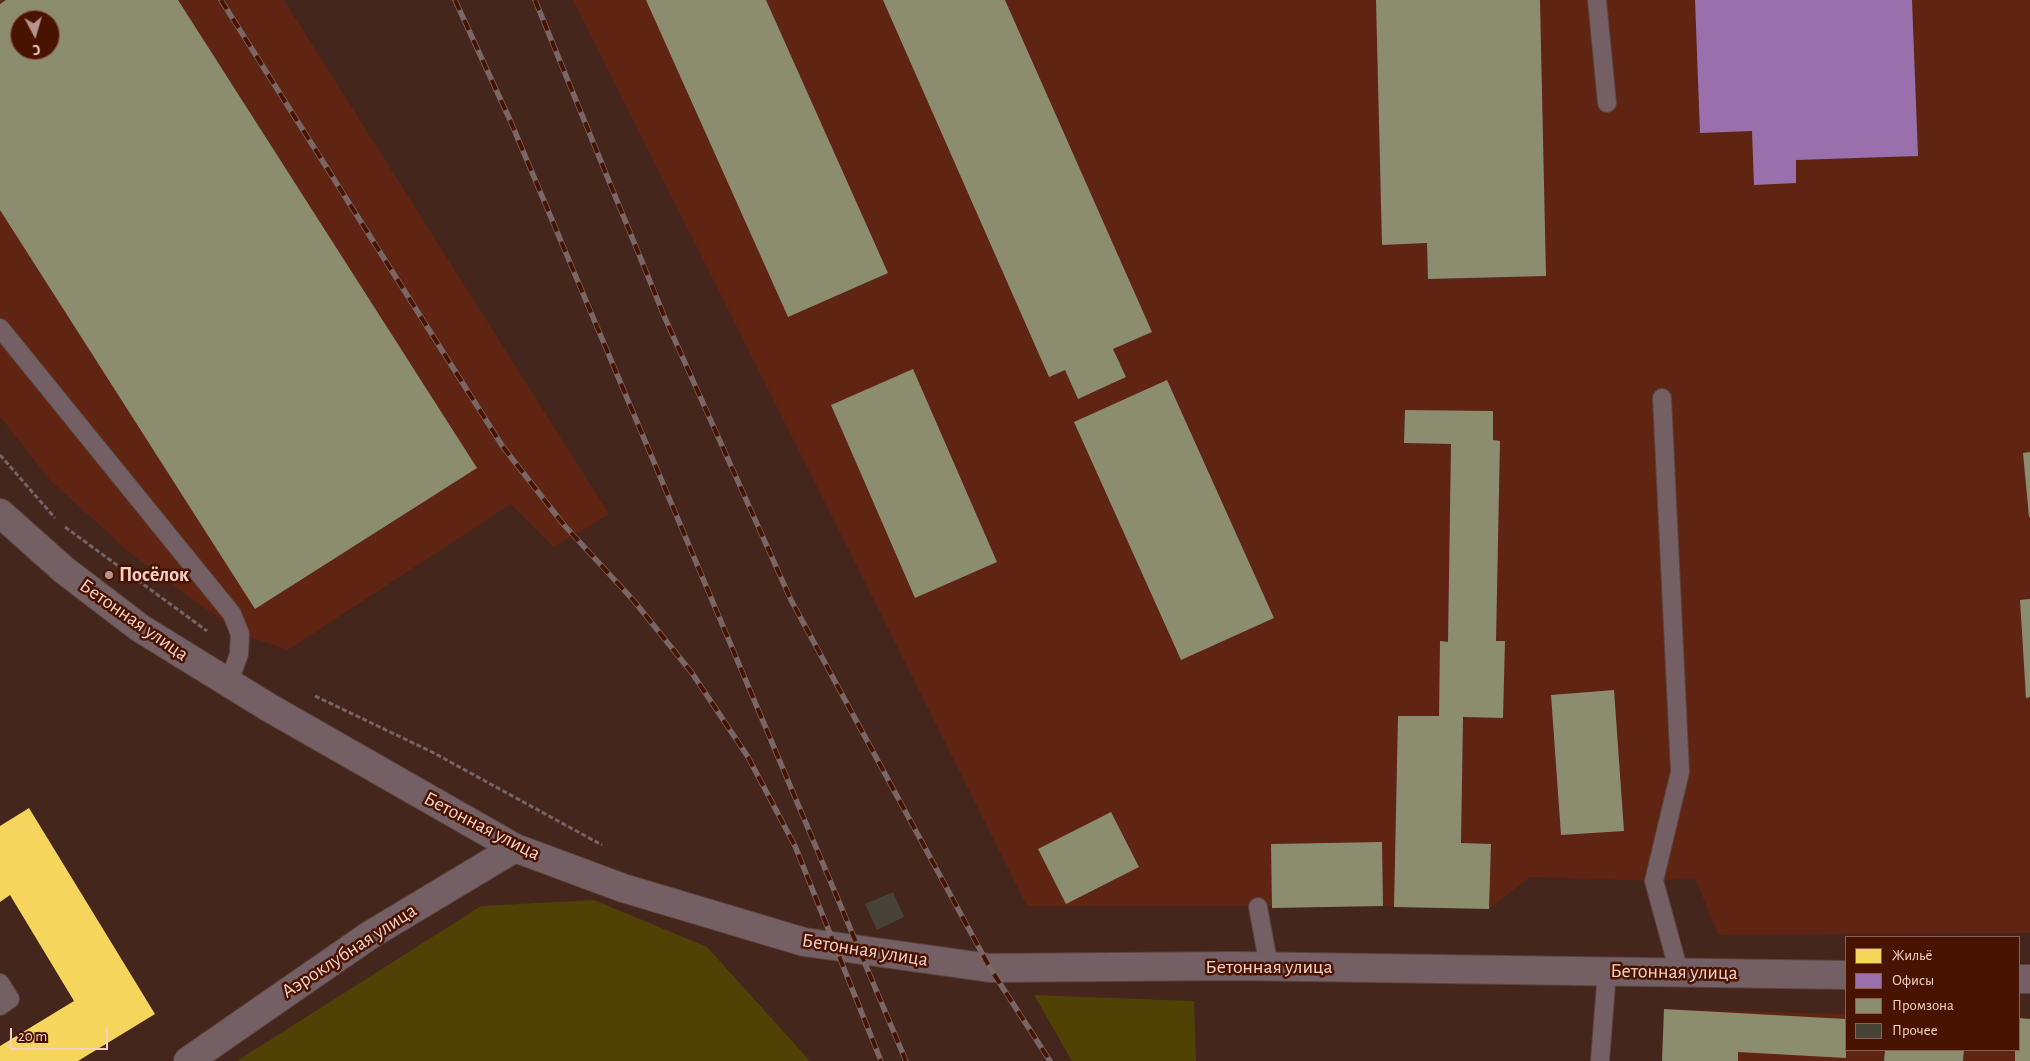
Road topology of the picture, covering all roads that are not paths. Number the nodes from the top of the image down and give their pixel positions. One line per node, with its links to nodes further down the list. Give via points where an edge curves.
1 (1597, 0): 2 (lane)
2 (1607, 103)
3 (0, 328): 6 (lane, via 232,614 240,634 239,654)
4 (1662, 398): 11 (lane, via 1680,772 1654,881)
5 (0, 512): 6 (street, Бетонная улица, via 64,570 140,628)
6 (229, 682): 7 (street, Бетонная улица)
7 (515, 848): 9 (street, Бетонная улица, via 623,888 804,942 838,949 990,968); 15 (street, Аэроклубная улица, via 370,934)
8 (1258, 907): 9 (lane)
9 (1269, 967): 10 (street, Бетонная улица)
10 (1607, 970): 11 (street, Бетонная улица); 16 (lane)
11 (1679, 972): 12 (street, Бетонная улица)
12 (1845, 975)
13 (0, 983): 14 (lane, via 10,999)
14 (0, 1006)
15 (188, 1061)
16 (1600, 1061)

